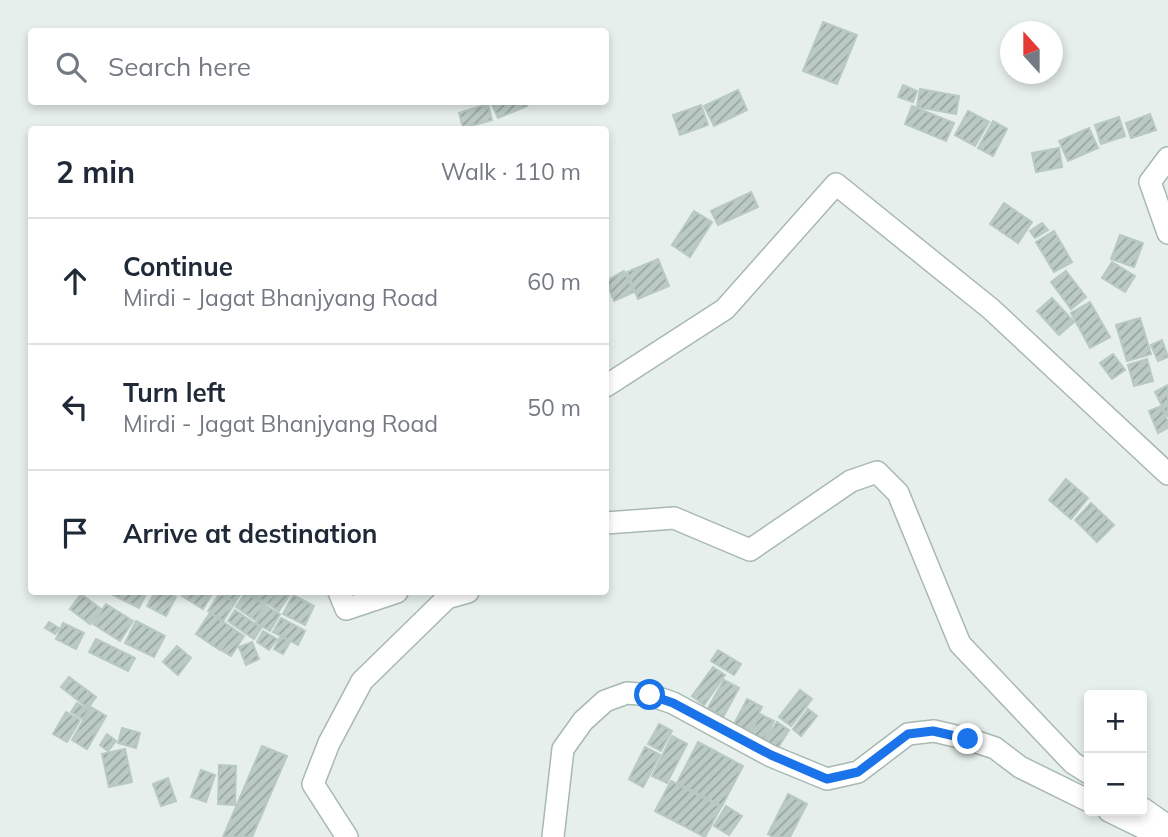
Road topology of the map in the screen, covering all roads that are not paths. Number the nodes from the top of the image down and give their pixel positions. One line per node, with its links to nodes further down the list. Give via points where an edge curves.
1 (1168, 158): 2 (street, via 1150,182)
2 (1168, 233)
3 (609, 384): 4 (street, via 726,309 836,184 991,309)
4 (1168, 474)
5 (609, 523): 9 (street, via 674,518 750,550 851,481 877,472 898,493 960,644)
6 (340, 595): 7 (street, via 346,609)
7 (388, 595)
8 (458, 595): 14 (street, via 447,598 362,681 329,743 313,785)
9 (1084, 770)
10 (1084, 799): 15 (street, via 1020,767 995,748 933,731 908,734 858,772 827,779 673,703 627,692 605,701 583,721 563,750)
11 (1147, 811): 13 (street)
12 (1119, 816): 16 (street)
13 (1168, 826)
14 (347, 837)
15 (554, 837)
16 (1162, 837)

